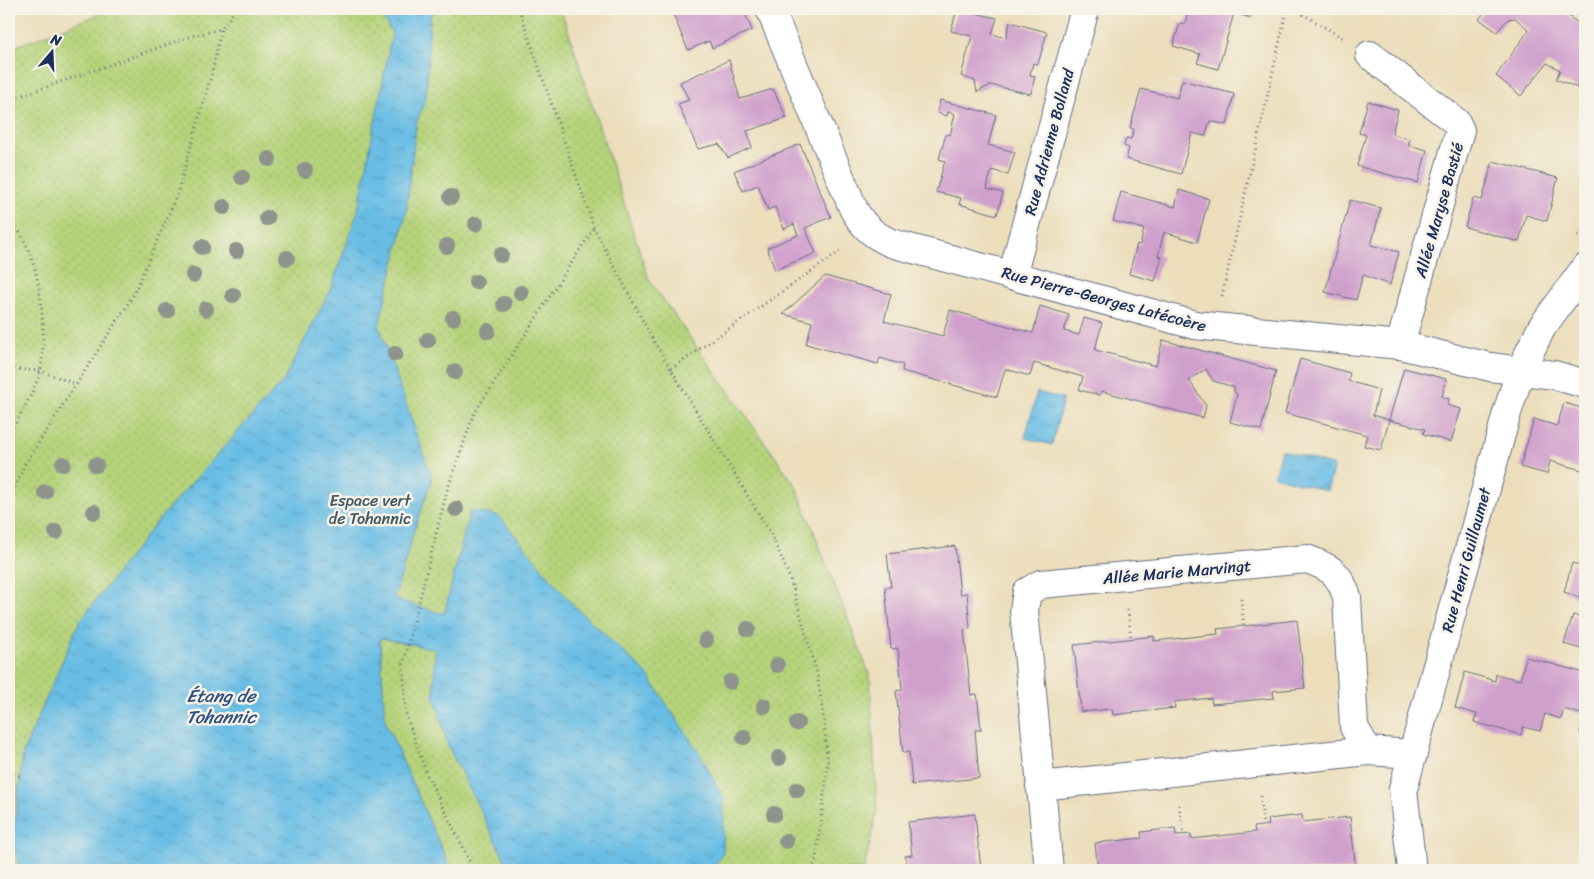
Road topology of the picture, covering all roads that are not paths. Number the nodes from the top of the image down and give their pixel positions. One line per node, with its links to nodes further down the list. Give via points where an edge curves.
1 (770, 9): 5 (street, Rue Pierre-Georges Latécoère, via 854,210 869,231 891,243)
2 (1085, 9): 5 (street, Rue Adrienne Bolland)
3 (1370, 55): 6 (street, Allée Maryse Bastié, via 1456,122 1460,130)
4 (1585, 268): 7 (street, Rue Henri Guillaumet, via 1542,327)
5 (1012, 276): 6 (street, Rue Pierre-Georges Latécoère, via 1207,327)
6 (1400, 345): 7 (street, Rue Pierre-Georges Latécoère, via 1490,366)
7 (1521, 369): 8 (street, Rue Pierre-Georges Latécoère); 10 (street, Rue Henri Guillaumet)
8 (1585, 384)
9 (1368, 751): 10 (street); 11 (street); 11 (street, Allée Marie Marvingt, via 1354,727 1347,598 1341,580 1328,566 1307,559 1041,584 1026,592 1024,610)
10 (1413, 754): 13 (street, Rue Henri Guillaumet, via 1403,789)
11 (1040, 786): 12 (street, Allée Marie Marvingt)
12 (1049, 870)
13 (1412, 870)

